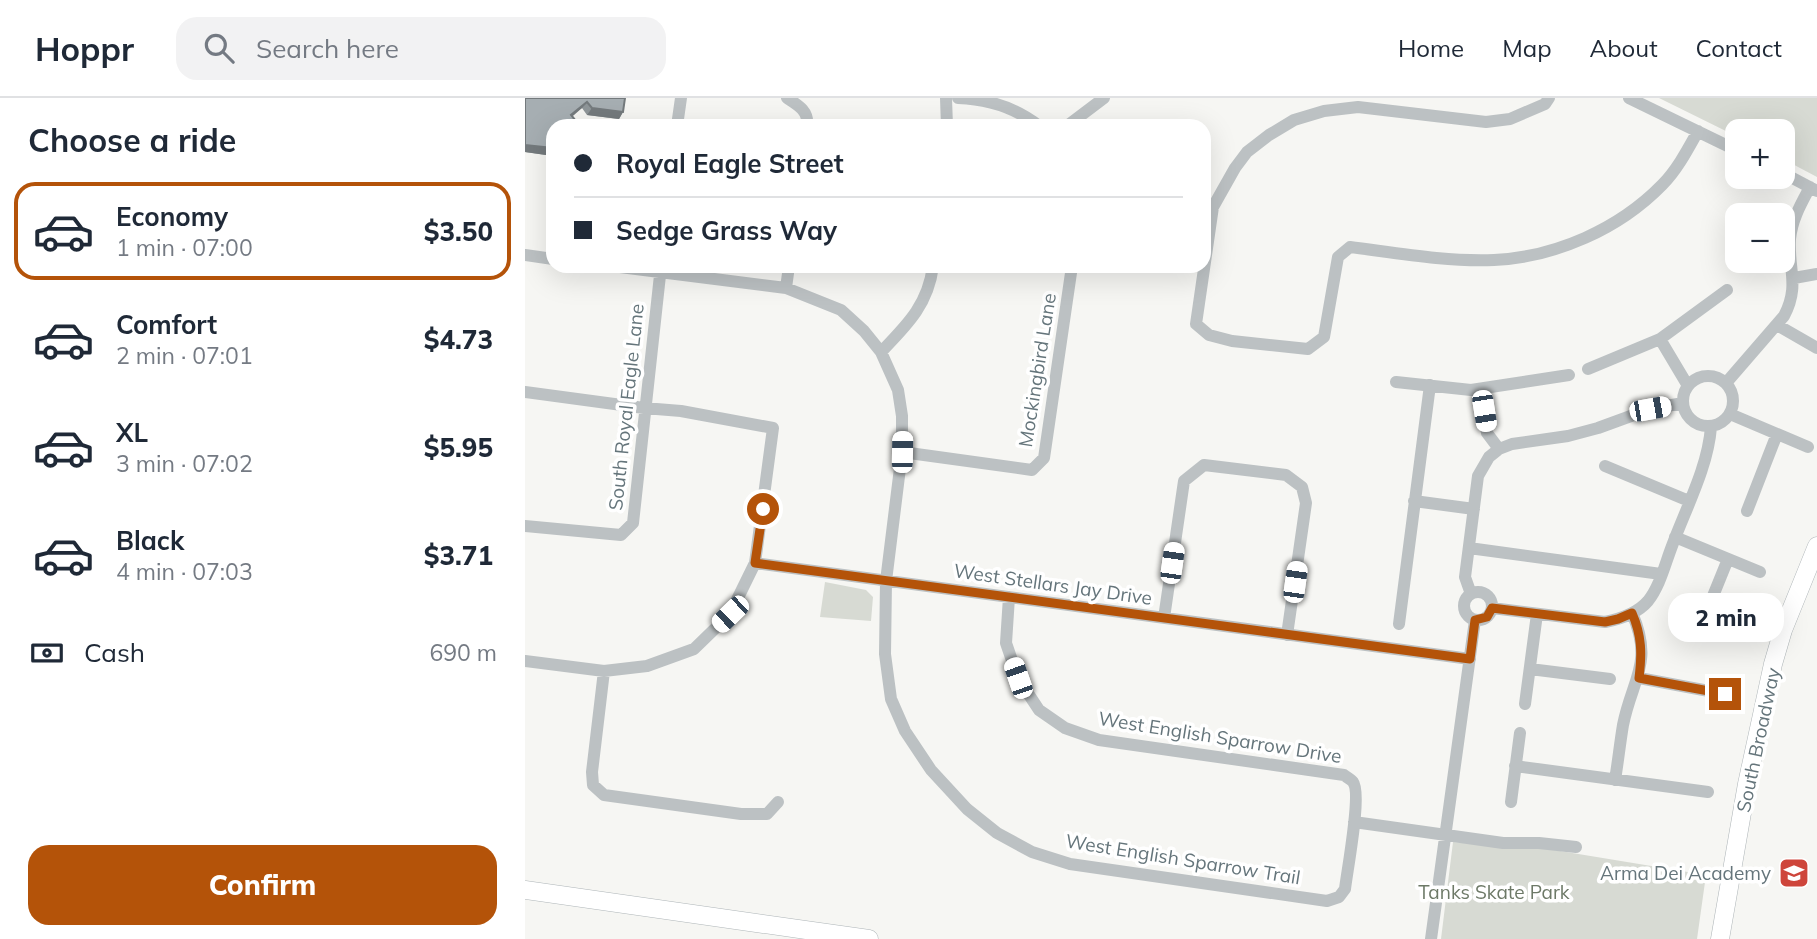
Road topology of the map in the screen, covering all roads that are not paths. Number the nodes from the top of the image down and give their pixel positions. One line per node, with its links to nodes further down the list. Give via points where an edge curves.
1 (681, 98): 8 (street)
2 (787, 98): 9 (street, via 803,108)
3 (946, 98): 10 (street)
4 (958, 98): 11 (street, via 1004,106)
5 (1104, 98): 12 (street)
6 (1549, 98): 17 (street, via 1510,119 1486,122 1358,107 1294,120 1247,152 1213,207)
7 (1629, 98): 13 (street)
8 (678, 119)
9 (807, 119)
10 (947, 119)
11 (1029, 119)
12 (1076, 119)
13 (1698, 131): 14 (street); 25 (street, via 1664,183 1634,211 1551,252 1495,260 1350,247 1338,257 1324,337 1308,349 1209,335 1196,324)
14 (1725, 144)
15 (1795, 179): 16 (street)
16 (1814, 189): 27 (street, via 1793,219)
17 (1211, 221)
18 (525, 255): 19 (street)
19 (546, 258)
20 (660, 273): 43 (street, South Royal Eagle Lane)
21 (687, 273): 28 (street, West English Sparrow Trail)
22 (788, 273): 28 (street)
23 (932, 273): 33 (street, via 914,318)
24 (1071, 273): 49 (street, Mockingbird Lane, via 1044,458 1032,470)
25 (1203, 273)
26 (1817, 274): 27 (street)
27 (1794, 278): 30 (street, via 1790,305)
28 (786, 288): 33 (street, West English Sparrow Trail, via 841,310)
29 (1727, 290): 31 (street)
30 (1777, 325): 32 (street); 37 (street)
31 (1660, 339): 34 (street); 39 (street)
32 (1817, 348)
33 (881, 352): 49 (street, West English Sparrow Trail, via 898,390)
34 (1588, 369)
35 (1569, 375): 40 (street)
36 (1396, 382): 38 (street)
37 (1726, 383): 39 (street, via 1710,376); 44 (street, via 1733,392)
38 (1430, 385): 40 (street); 51 (street)
39 (1688, 386): 42 (street)
40 (1480, 390): 48 (street, via 1487,433)
41 (525, 392): 43 (street)
42 (1683, 403): 45 (street, via 1692,421); 48 (street, via 1578,433)
43 (644, 408): 55 (street, South Royal Eagle Lane, via 633,523 621,535); 60 (street, via 773,428)
44 (1730, 414): 45 (street); 46 (street)
45 (1711, 427): 52 (street, via 1710,445)
46 (1777, 434): 47 (street); 54 (street)
47 (1808, 447)
48 (1499, 449): 53 (street, via 1478,476)
49 (902, 452): 63 (street, West English Sparrow Trail)
50 (1605, 466): 52 (street)
51 (1414, 501): 53 (street); 71 (street)
52 (1689, 501): 56 (street)
53 (1474, 509): 58 (street)
54 (1747, 511)
55 (525, 526)
56 (1675, 537): 59 (street); 62 (street)
57 (1817, 546): 94 (main road, South Broadway, via 1783,630 1770,677)
58 (1469, 548): 62 (street); 64 (street, via 1465,577)
59 (1728, 559): 61 (street); 72 (street)
60 (755, 563): 63 (street, West Stellars Jay Drive); 77 (street, via 730,614 694,649 647,666)
61 (1760, 572)
62 (1661, 574): 67 (street, via 1649,599)
63 (887, 581): 65 (street, West Stellars Jay Drive); 88 (street, West English Sparrow Trail, via 885,654 891,699 905,731 930,770 967,809 1032,852 1070,864 1327,901 1345,889)
64 (1471, 594): 66 (street, via 1483,593); 70 (street, via 1464,610)
65 (1009, 597): 69 (street, West Stellars Jay Drive); 88 (street, West English Sparrow Drive, via 1006,643 1018,678 1039,710 1065,728 1099,740 1344,775 1357,790)
66 (1492, 608): 68 (street); 70 (street, via 1487,617)
67 (1632, 613): 68 (street, via 1605,622); 78 (street, via 1642,646)
68 (1537, 614): 76 (street)
69 (1164, 618): 73 (street, West Stellars Jay Drive); 73 (street, via 1184,481 1204,465 1286,475 1302,487 1306,503)
70 (1475, 620): 74 (street)
71 (1399, 624)
72 (1698, 633)
73 (1287, 635): 74 (street, West Stellars Jay Drive)
74 (1470, 659): 89 (street)
75 (525, 661): 77 (street)
76 (1530, 668): 79 (street); 81 (street)
77 (604, 671): 86 (street, via 591,772 593,785 604,795 741,814 767,814)
78 (1639, 678): 80 (street); 84 (street, via 1623,724)
79 (1610, 679)
80 (1725, 694)
81 (1525, 704)
82 (1520, 733): 83 (street)
83 (1515, 766): 84 (street); 87 (street)
84 (1615, 780): 85 (street)
85 (1708, 792)
86 (778, 802)
87 (1511, 802)
88 (1354, 822): 89 (street)
89 (1446, 835): 90 (street); 93 (street)
90 (1576, 847)
91 (525, 890): 92 (main road)
92 (869, 939)
93 (1430, 939)
94 (1720, 939)

